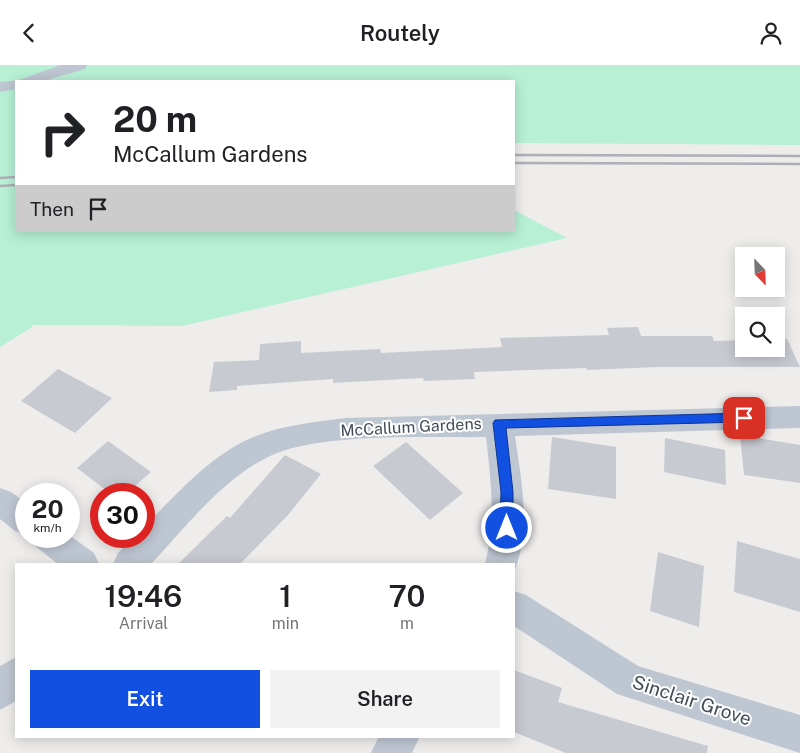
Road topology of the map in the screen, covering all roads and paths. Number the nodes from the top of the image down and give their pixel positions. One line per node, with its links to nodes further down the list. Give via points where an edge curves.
1 (79, 65): 2 (street)
2 (30, 80)
3 (15, 84): 4 (street)
4 (0, 87)
5 (800, 417): 6 (street, McCallum Gardens)
6 (499, 423): 11 (street, McCallum Gardens, via 345,429 302,435 257,449 222,472); 12 (street, via 507,492 506,547)
7 (0, 501): 8 (street)
8 (15, 513)
9 (62, 548): 10 (street)
10 (82, 563)
11 (130, 563)
12 (501, 563)
13 (515, 608): 16 (street, Sinclair Grove, via 630,681)
14 (15, 676): 15 (street)
15 (0, 691)
16 (800, 734)
17 (400, 738): 18 (street)
18 (390, 753)

